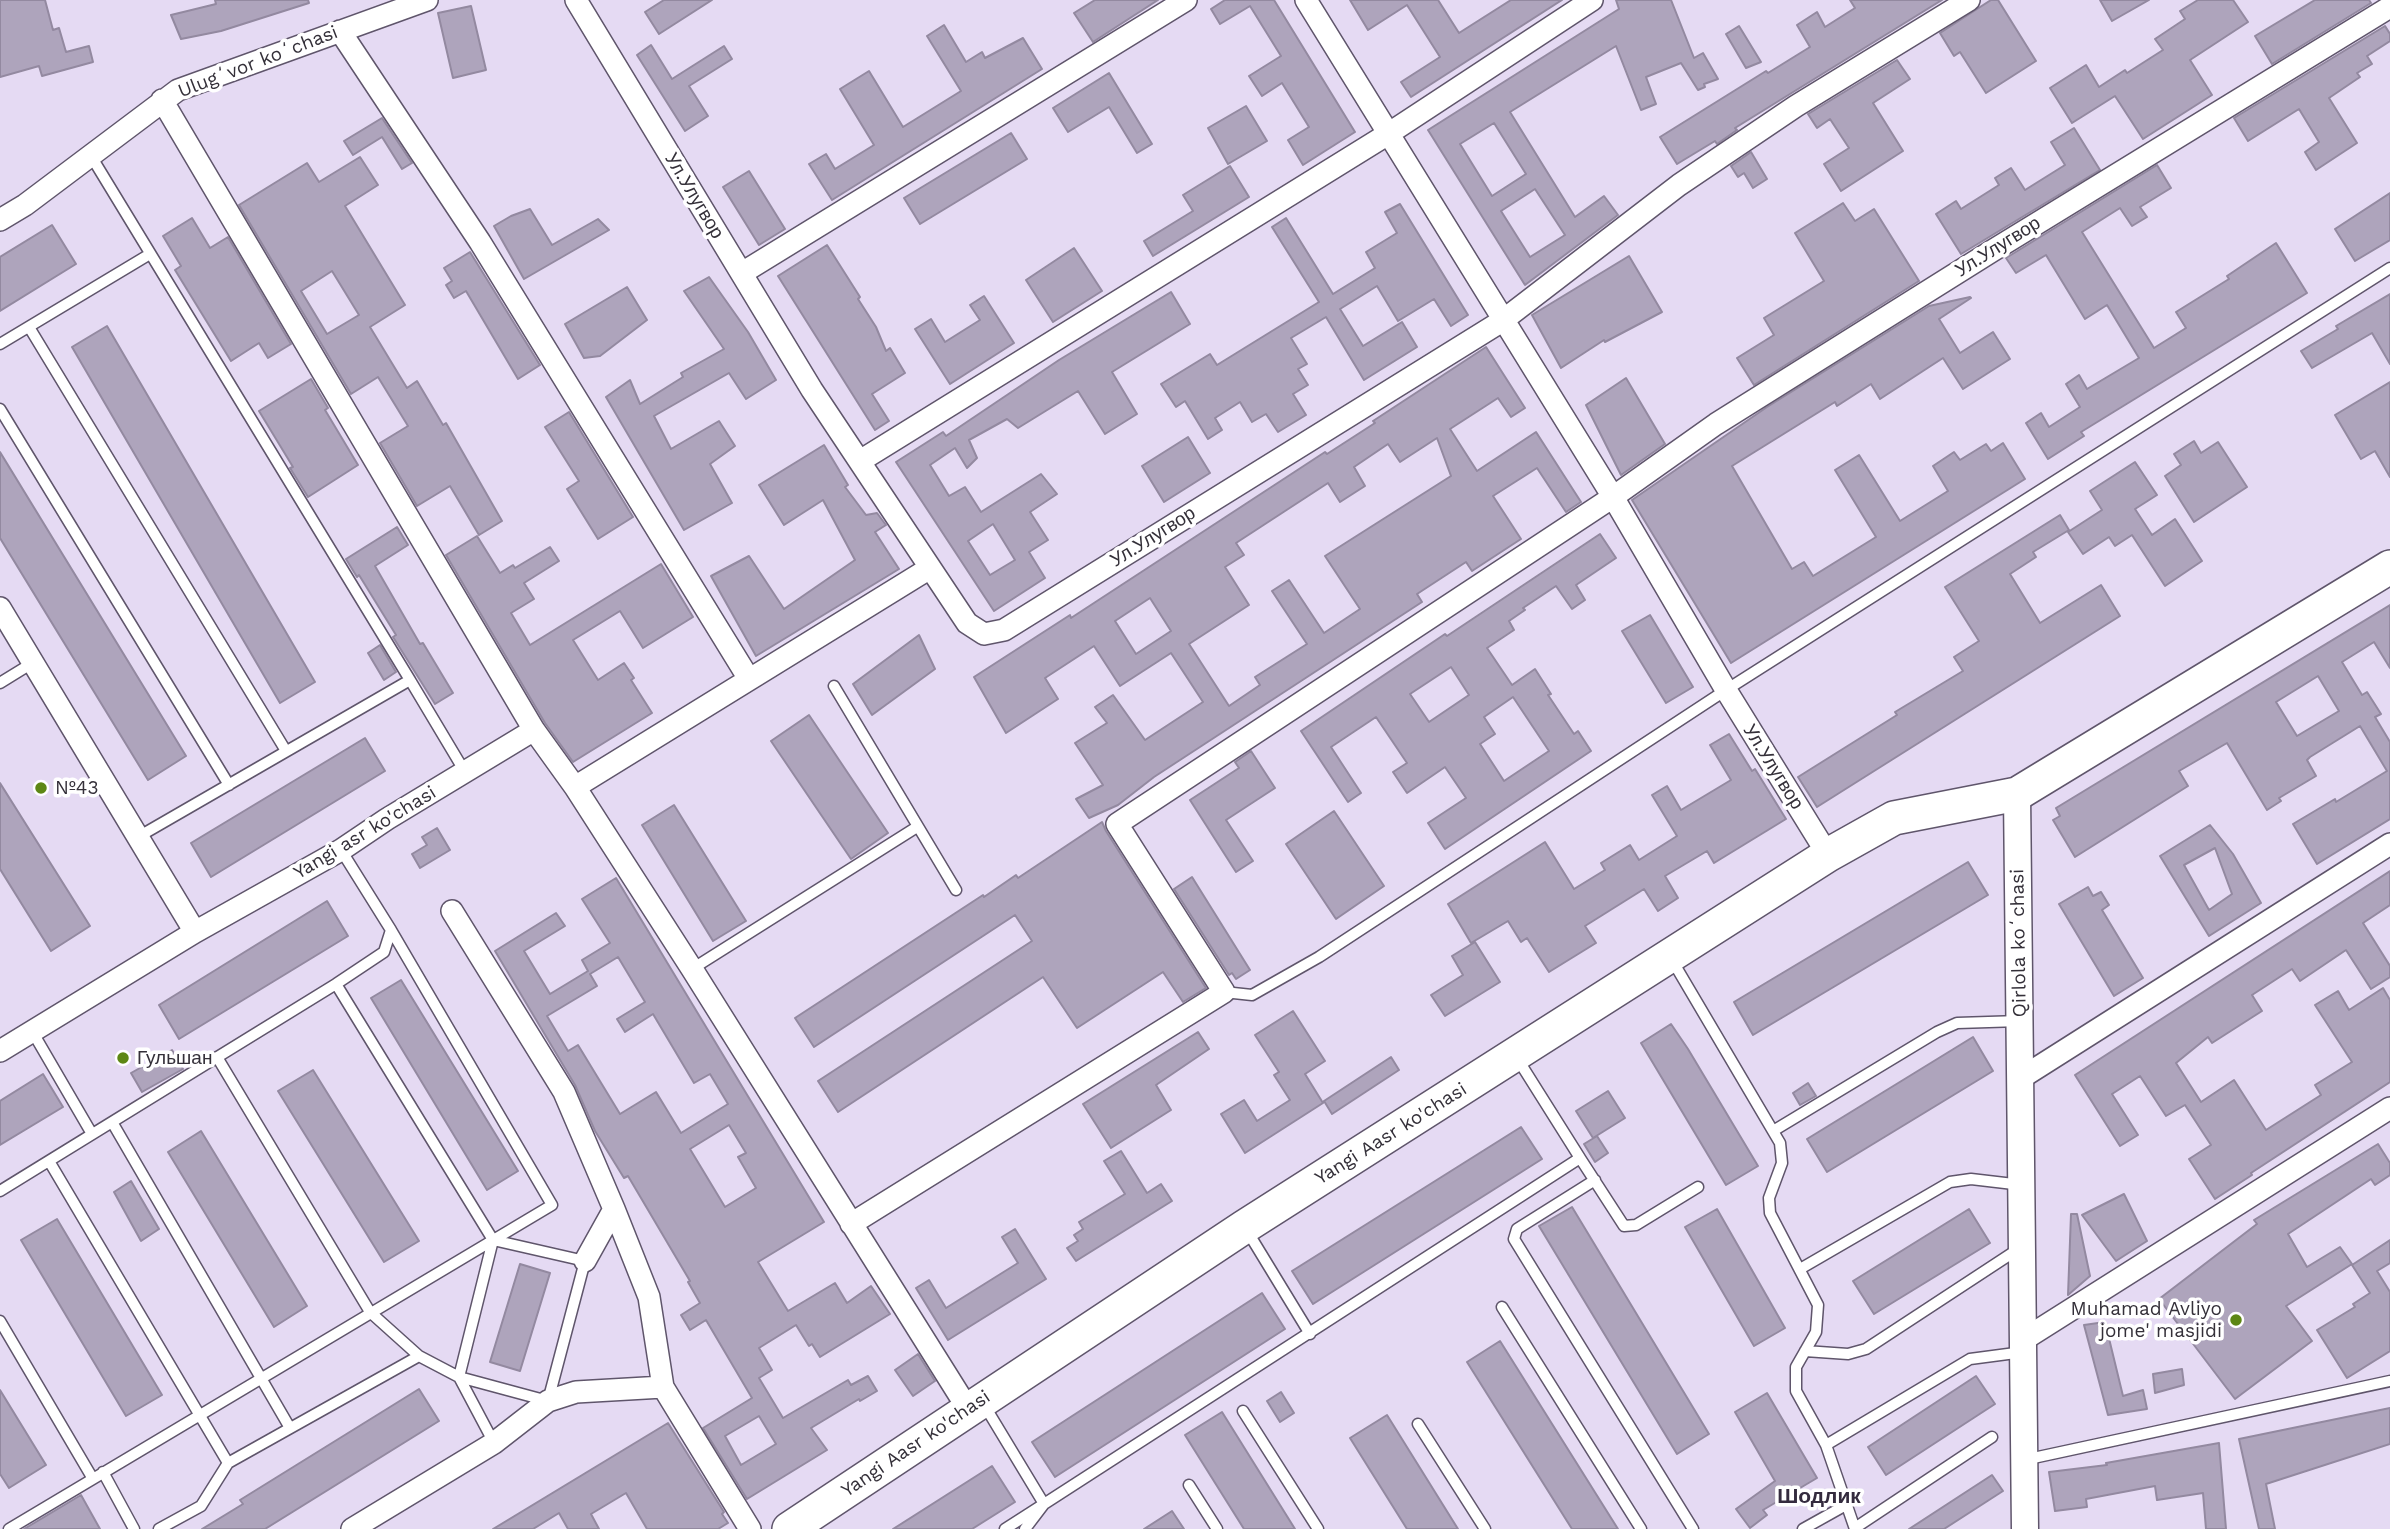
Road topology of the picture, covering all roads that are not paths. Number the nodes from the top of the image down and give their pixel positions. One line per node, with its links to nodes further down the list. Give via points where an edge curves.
1 (427, 0): 8 (street, Ulugʻvor koʻchasi)
2 (576, 0): 15 (street, Ул.Улугвор)
3 (1186, 0): 15 (street)
4 (1306, 0): 10 (street, Ул.Улугвор)
5 (1592, 0): 10 (street)
6 (1969, 0): 16 (street, Ул.Улугвор, via 1796,106 1679,185)
7 (2390, 7): 21 (street, Ул.Улугвор, via 1727,417)
8 (340, 31): 9 (street, Ulugʻvor koʻchasi, via 178,90); 26 (street, via 480,242)
9 (162, 100): 11 (street, Ulugʻvor koʻchasi); 31 (street)
10 (1388, 134): 16 (street, Ул.Улугвор); 20 (street)
11 (91, 156): 12 (street, Ulugʻvor koʻchasi); 13 (lane)
12 (0, 220)
13 (150, 254): 17 (lane); 27 (lane)
14 (2390, 268): 30 (lane)
15 (742, 273): 20 (street, Ул.Улугвор)
16 (1502, 321): 21 (street, Ул.Улугвор); 23 (street, Ул.Улугвор, via 1004,630 985,634 967,623)
17 (29, 327): 18 (lane); 32 (lane)
18 (0, 344)
19 (0, 409): 34 (lane)
20 (860, 461): 23 (street, Ул.Улугвор)
21 (1613, 497): 30 (street, Ул.Улугвор); 49 (street, Ул.Улугвор, via 1117,824)
22 (2390, 567): 36 (main road)
23 (930, 568): 26 (street)
24 (3, 621): 25 (street)
25 (34, 662): 28 (lane); 38 (street)
26 (749, 679): 35 (street)
27 (410, 680): 32 (lane); 33 (lane)
28 (0, 683)
29 (834, 686): 37 (lane)
30 (1726, 690): 41 (street, Ул.Улугвор); 49 (lane, via 1320,957 1252,995)
31 (534, 730): 33 (street, Yangi asr ko'chasi); 35 (street)
32 (286, 751): 34 (lane)
33 (466, 772): 40 (street, Yangi asr ko'chasi)
34 (229, 785): 38 (lane)
35 (575, 787): 47 (street)
36 (2017, 794): 41 (main road, Yangi Aasr ko'chasi, via 1894,818); 50 (street, Qirlola koʻchasi)
37 (917, 827): 42 (lane); 47 (lane)
38 (138, 837): 45 (street)
39 (2390, 844): 55 (street)
40 (341, 850): 44 (lane); 45 (street, Yangi asr ko'chasi)
41 (1828, 855): 46 (main road, Yangi Aasr ko'chasi)
42 (956, 890)
43 (452, 911): 66 (street, via 564,1091)
44 (391, 930): 48 (lane, via 384,952); 69 (lane, via 552,1205)
45 (195, 932): 51 (street, Yangi asr ko'chasi)
46 (1669, 956): 53 (main road, Yangi Aasr ko'chasi); 58 (lane)
47 (692, 970): 67 (street)
48 (336, 984): 54 (lane); 69 (lane)
49 (1224, 992): 67 (street)
50 (2020, 1021): 55 (street, Qirlola koʻchasi); 58 (lane, via 1957,1023)
51 (32, 1031): 52 (street, Yangi asr ko'chasi); 59 (lane)
52 (0, 1051)
53 (1516, 1055): 60 (lane); 68 (main road, Yangi Aasr ko'chasi)
54 (217, 1057): 57 (lane); 74 (lane)
55 (2021, 1078): 63 (street, Qirlola koʻchasi)
56 (2390, 1108): 77 (street)
57 (112, 1122): 59 (lane); 81 (lane)
58 (1773, 1130): 72 (lane, via 1782,1163 1769,1198 1770,1213)
59 (92, 1134): 61 (lane)
60 (1580, 1158): 62 (lane); 76 (lane)
61 (48, 1161): 65 (lane); 87 (lane)
62 (1595, 1180): 64 (lane, via 1624,1226 1636,1225); 112 (lane, via 1517,1229 1514,1239)
63 (2022, 1185): 70 (street, Qirlola koʻchasi); 72 (lane, via 1971,1179 1950,1182)
64 (1698, 1187)
65 (0, 1191)
66 (614, 1209): 71 (street); 83 (street, via 649,1297)
67 (851, 1224): 85 (street)
68 (1244, 1227): 76 (lane); 85 (main road, Yangi Aasr ko'chasi)
69 (493, 1240): 71 (lane); 74 (lane); 80 (lane)
70 (2022, 1246): 77 (street, Qirlola koʻchasi); 78 (lane, via 1866,1349 1848,1354)
71 (585, 1261): 84 (lane)
72 (1800, 1269): 78 (lane, via 1818,1305 1816,1332)
73 (1502, 1307): 111 (lane)
74 (370, 1312): 79 (lane); 81 (lane)
75 (0, 1321): 96 (lane)
76 (1310, 1334): 98 (lane)
77 (2023, 1346): 92 (lane, via 1970,1359); 93 (street, Qirlola koʻchasi)
78 (1805, 1351): 92 (lane, via 1796,1367 1796,1391)
79 (419, 1356): 80 (lane); 89 (lane)
80 (459, 1377): 84 (lane); 91 (lane)
81 (260, 1379): 87 (lane); 89 (lane)
82 (2390, 1381): 93 (lane)
83 (663, 1387): 84 (street, via 586,1390); 104 (street)
84 (548, 1401): 91 (street)
85 (975, 1405): 98 (lane); 105 (main road, Yangi Aasr ko'chasi)
86 (1243, 1411): 109 (lane)
87 (200, 1414): 94 (lane); 95 (lane)
88 (1418, 1424): 110 (lane)
89 (290, 1429): 94 (lane)
90 (1992, 1437): 114 (lane)
91 (494, 1443): 103 (street)
92 (1826, 1445): 99 (lane)
93 (2024, 1460): 115 (street, Qirlola koʻchasi)
94 (228, 1463): 102 (lane, via 201,1506)
95 (103, 1472): 96 (lane); 101 (lane)
96 (93, 1479): 100 (lane)
97 (1189, 1485): 108 (lane)
98 (1044, 1504): 106 (lane); 107 (lane)
99 (1846, 1505): 113 (lane); 114 (lane)
100 (9, 1529)
101 (134, 1529)
102 (159, 1529)
103 (352, 1529)
104 (750, 1529)
105 (789, 1529)
106 (1006, 1529)
107 (1026, 1529)
108 (1217, 1529)
109 (1318, 1529)
110 (1485, 1529)
111 (1641, 1529)
112 (1693, 1529)
113 (1803, 1529)
114 (1855, 1529)
115 (2025, 1529)

